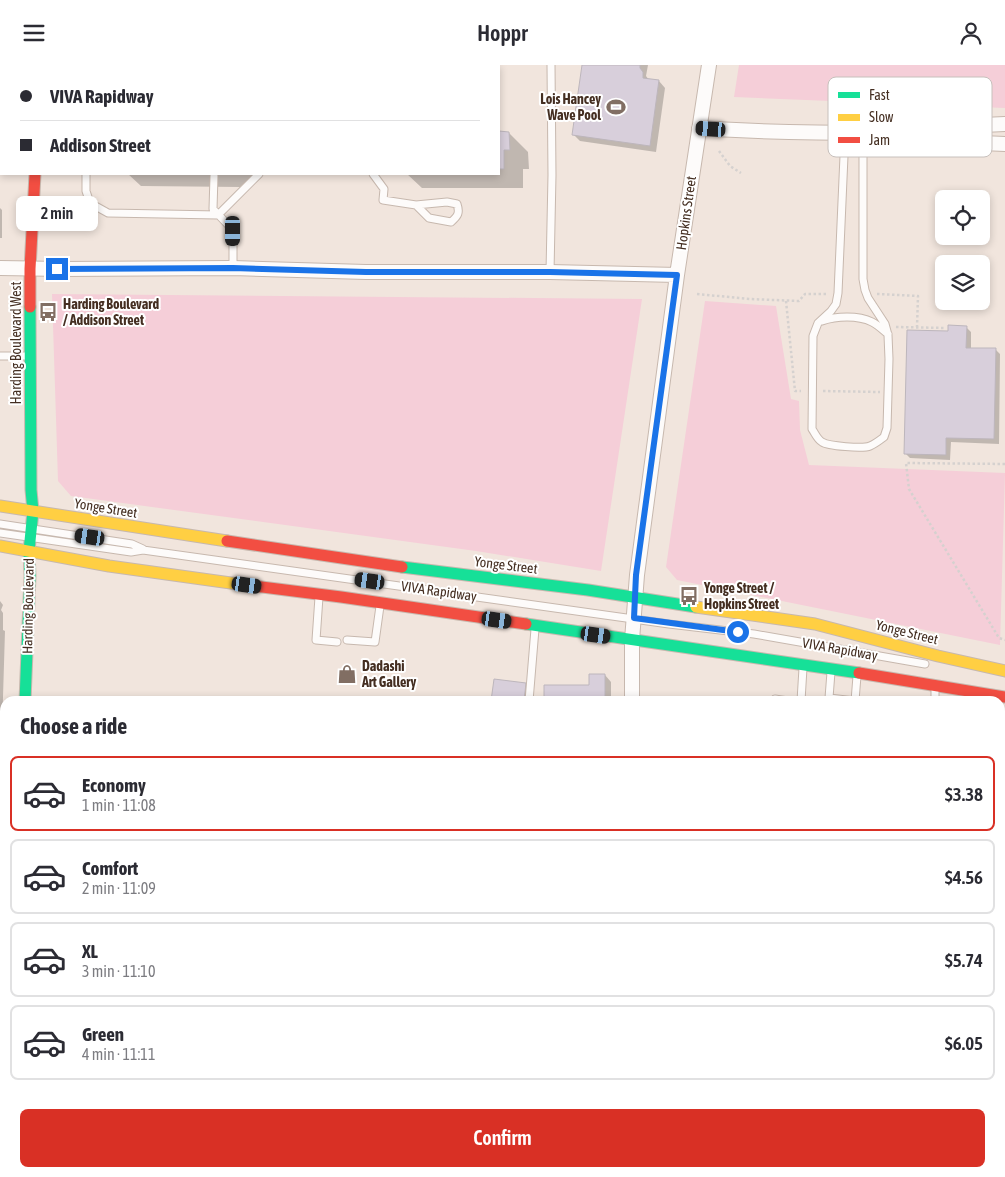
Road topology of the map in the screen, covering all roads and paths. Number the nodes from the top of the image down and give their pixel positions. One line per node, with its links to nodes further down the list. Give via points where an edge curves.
1 (552, 65): 23 (lane)
2 (709, 65): 5 (street, Hopkins Street)
3 (1005, 124): 4 (street)
4 (992, 125)
5 (699, 128): 6 (street); 24 (street, Hopkins Street)
6 (828, 133)
7 (992, 143): 8 (street)
8 (1005, 144)
9 (719, 151): 12 (path, via 730,166)
10 (844, 157): 29 (lane, via 838,293 836,304)
11 (863, 157): 33 (lane, via 863,279 868,298 885,324)
12 (741, 173)
13 (35, 175): 22 (main road, Harding Boulevard West)
14 (86, 175): 19 (lane, via 90,203 108,213)
15 (258, 175): 19 (lane)
16 (374, 175): 18 (lane, via 384,189 383,200)
17 (214, 176): 19 (lane, via 213,209)
18 (416, 205): 18 (lane, via 429,218 451,222 459,211 457,204 447,202)
19 (218, 215): 21 (lane, via 233,231)
20 (0, 268): 22 (street)
21 (233, 268): 22 (street); 23 (street)
22 (30, 269): 34 (main road, Harding Boulevard West)
23 (550, 272): 24 (street)
24 (677, 275): 48 (street, Hopkins Street)
25 (832, 294): 28 (path, via 805,294 799,301)
26 (873, 294): 31 (path, via 918,296)
27 (697, 295): 28 (path)
28 (786, 301): 36 (path, via 794,391)
29 (818, 323): 33 (lane, via 842,317 866,319); 33 (lane, via 813,336 812,429 822,442 834,446 868,447 884,437 887,428)
30 (895, 327): 31 (path)
31 (917, 327): 32 (path)
32 (946, 328)
33 (888, 335)
34 (30, 355): 35 (lane); 41 (main road, Harding Boulevard West)
35 (0, 356)
36 (801, 391)
37 (818, 391): 38 (path)
38 (881, 392)
39 (1005, 464): 54 (path, via 906,463 909,489 999,638)
40 (0, 506): 41 (main road, Yonge Street)
41 (33, 511): 44 (main road, Harding Boulevard); 48 (main road, Yonge Street, via 412,569)
42 (0, 524): 44 (lane, VIVA Rapidway)
43 (0, 533): 44 (lane, VIVA Rapidway)
44 (31, 533): 46 (main road, Harding Boulevard); 50 (lane, VIVA Rapidway, via 131,552 143,550)
45 (0, 546): 46 (main road)
46 (29, 551): 47 (main road, via 109,566); 64 (main road, Harding Boulevard)
47 (319, 595): 49 (main road); 55 (lane, via 316,641)
48 (635, 598): 50 (street, Hopkins Street); 56 (main road, Yonge Street, via 815,624)
49 (381, 603): 51 (main road); 52 (lane, via 376,642)
50 (634, 618): 53 (street, Hopkins Street); 57 (lane, VIVA Rapidway, via 754,634)
51 (535, 626): 53 (main road); 65 (lane)
52 (347, 640)
53 (632, 640): 58 (main road); 66 (street, Hopkins Street)
54 (1005, 640)
55 (337, 642)
56 (938, 656): 57 (lane, VIVA Rapidway); 61 (main road, Yonge Street)
57 (912, 661): 59 (lane, VIVA Rapidway)
58 (803, 665): 60 (main road); 67 (lane)
59 (930, 665)
60 (831, 669): 62 (main road); 68 (lane)
61 (1005, 671)
62 (857, 673): 63 (main road); 69 (lane)
63 (936, 686): 70 (lane); 71 (main road)
64 (25, 696)
65 (529, 696)
66 (632, 696)
67 (801, 696)
68 (829, 696)
69 (855, 696)
70 (935, 696)
71 (999, 696)

